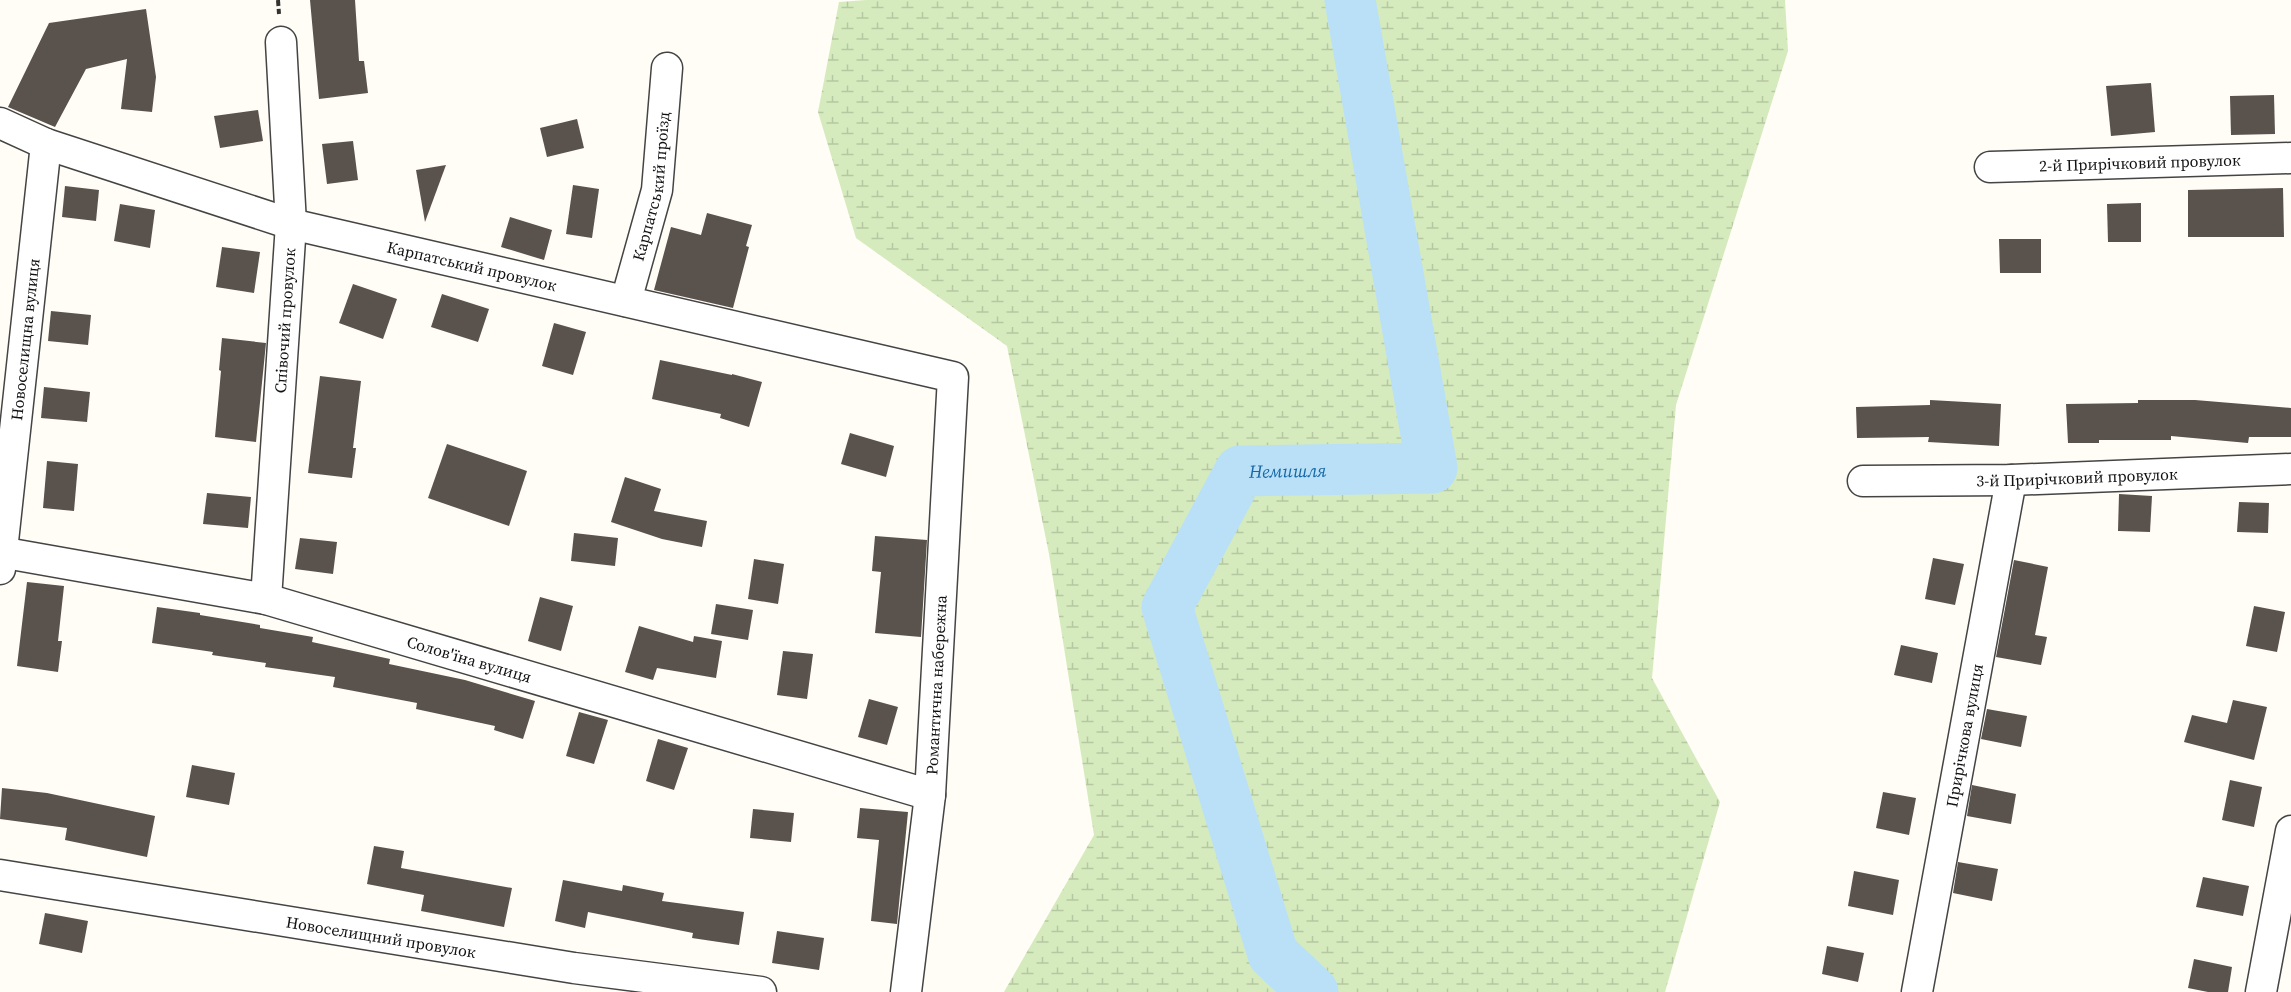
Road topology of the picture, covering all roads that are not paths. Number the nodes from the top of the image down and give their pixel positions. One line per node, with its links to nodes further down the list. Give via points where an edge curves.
1 (281, 42): 7 (street, Співочий провулок)
2 (667, 68): 8 (street, Карпатський проїзд, via 657,190)
3 (0, 123): 4 (street, Карпатський провулок)
4 (46, 144): 7 (street, Карпатський провулок); 13 (street, Новоселищна вулиця)
5 (2291, 158): 6 (street, 2-й Прирічковий провулок)
6 (1990, 167)
7 (291, 224): 8 (street, Карпатський провулок); 14 (street, Співочий провулок)
8 (626, 301): 9 (street, Карпатський провулок)
9 (953, 377): 15 (street, Романтична набережна)
10 (2291, 469): 11 (street, 3-й Прирічковий провулок)
11 (2011, 480): 12 (street, 3-й Прирічковий провулок); 21 (street, Прирічкова вулиця)
12 (1863, 481)
13 (1, 558): 14 (street, Солов'їна вулиця)
14 (266, 599): 15 (street, Солов'їна вулиця)
15 (930, 795): 20 (street, Романтична набережна)
16 (2291, 831): 22 (street)
17 (0, 875): 18 (street, Новоселищний провулок)
18 (573, 980): 19 (street, Новоселищний провулок)
19 (761, 992)
20 (906, 992)
21 (1917, 992)
22 (2261, 992)

